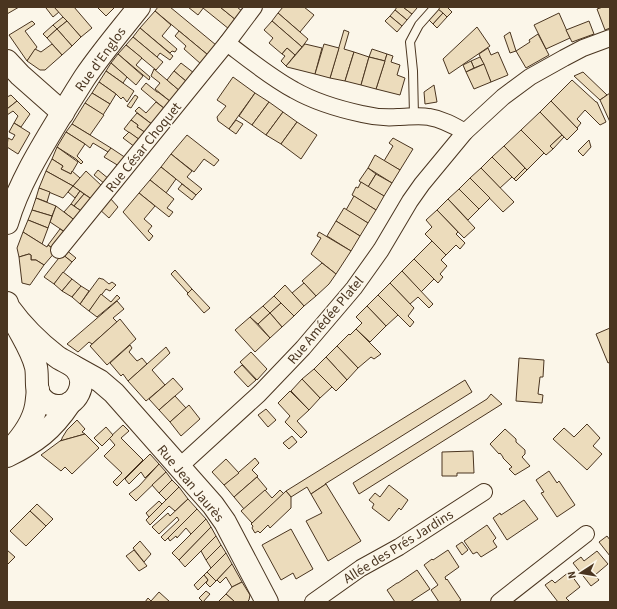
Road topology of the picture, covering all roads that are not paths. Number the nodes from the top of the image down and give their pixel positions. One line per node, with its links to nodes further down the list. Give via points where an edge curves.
1 (139, 7): 7 (main road, Rue d'Englos, via 97,61)
2 (254, 7): 5 (street, Rue César Choquet)
3 (435, 7): 8 (lane, via 419,25 410,42)
4 (610, 38): 9 (street, Rue Amédée Platel, via 583,48 530,77 503,97)
5 (227, 43): 8 (street, via 271,76 313,99 337,108 379,117); 11 (street, Rue César Choquet)
6 (7, 61): 7 (main road)
7 (63, 113): 10 (main road, Rue d'Englos, via 39,150)
8 (414, 116): 9 (street, via 440,119)
9 (465, 132): 18 (street, Rue Amédée Platel, via 422,184 354,288 308,342 259,394)
10 (7, 223)
11 (59, 250)
12 (8, 307): 13 (main road, Rue Jean Jaurès, via 28,331); 14 (main road, via 33,358)
13 (69, 365): 14 (main road, via 56,362 47,365 42,370); 15 (main road, via 78,372 81,379 80,393); 16 (main road, Rue Jean Jaurès, via 100,381 114,392)
14 (38, 384): 15 (main road, via 42,398 47,403 62,406); 17 (main road, via 36,407 30,424)
15 (74, 400): 16 (main road, Rue Jean Jaurès, via 91,395 102,396 113,399); 17 (main road, via 46,432 29,445)
16 (130, 411): 18 (main road, Rue Jean Jaurès)
17 (7, 454)
18 (179, 467): 21 (main road, Rue Jean Jaurès, via 225,522)
19 (484, 492): 22 (street, Allée des Prés Jardins, via 399,547 361,568)
20 (586, 534): 23 (street)
21 (267, 602)
22 (313, 602)
23 (499, 602)

